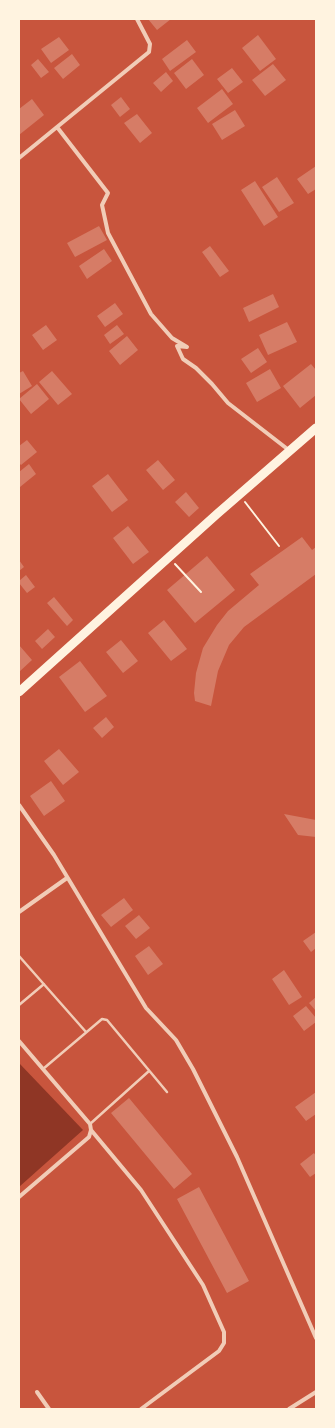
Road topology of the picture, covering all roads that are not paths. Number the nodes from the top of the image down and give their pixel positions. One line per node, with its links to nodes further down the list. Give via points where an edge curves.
1 (137, 19): 2 (street, via 150,44 149,52)
2 (57, 127): 3 (street); 5 (street, via 108,193 102,205 108,233 151,314 172,338 187,347 177,346 183,358 212,384 228,404)
3 (19, 158)
4 (316, 428): 5 (highway)
5 (290, 451): 6 (highway)
6 (19, 692)
7 (19, 805): 8 (street)
8 (67, 878): 9 (street); 21 (street, via 146,1008 176,1040 193,1069 237,1157)
9 (19, 912)
10 (19, 956): 11 (lane)
11 (44, 984): 12 (lane); 13 (lane)
12 (19, 1005)
13 (86, 1032): 15 (lane); 16 (lane, via 98,1021 107,1020)
14 (19, 1041): 15 (street)
15 (43, 1069): 18 (street)
16 (149, 1071): 17 (lane); 18 (lane)
17 (167, 1092)
18 (90, 1124): 19 (street)
19 (92, 1130): 20 (street, via 89,1137); 25 (street, via 141,1190 199,1278 224,1332 224,1343 219,1351)
20 (19, 1197)
21 (316, 1338)
22 (36, 1392): 24 (street)
23 (316, 1392): 26 (street)
24 (49, 1409)
25 (141, 1409)
26 (289, 1409)

